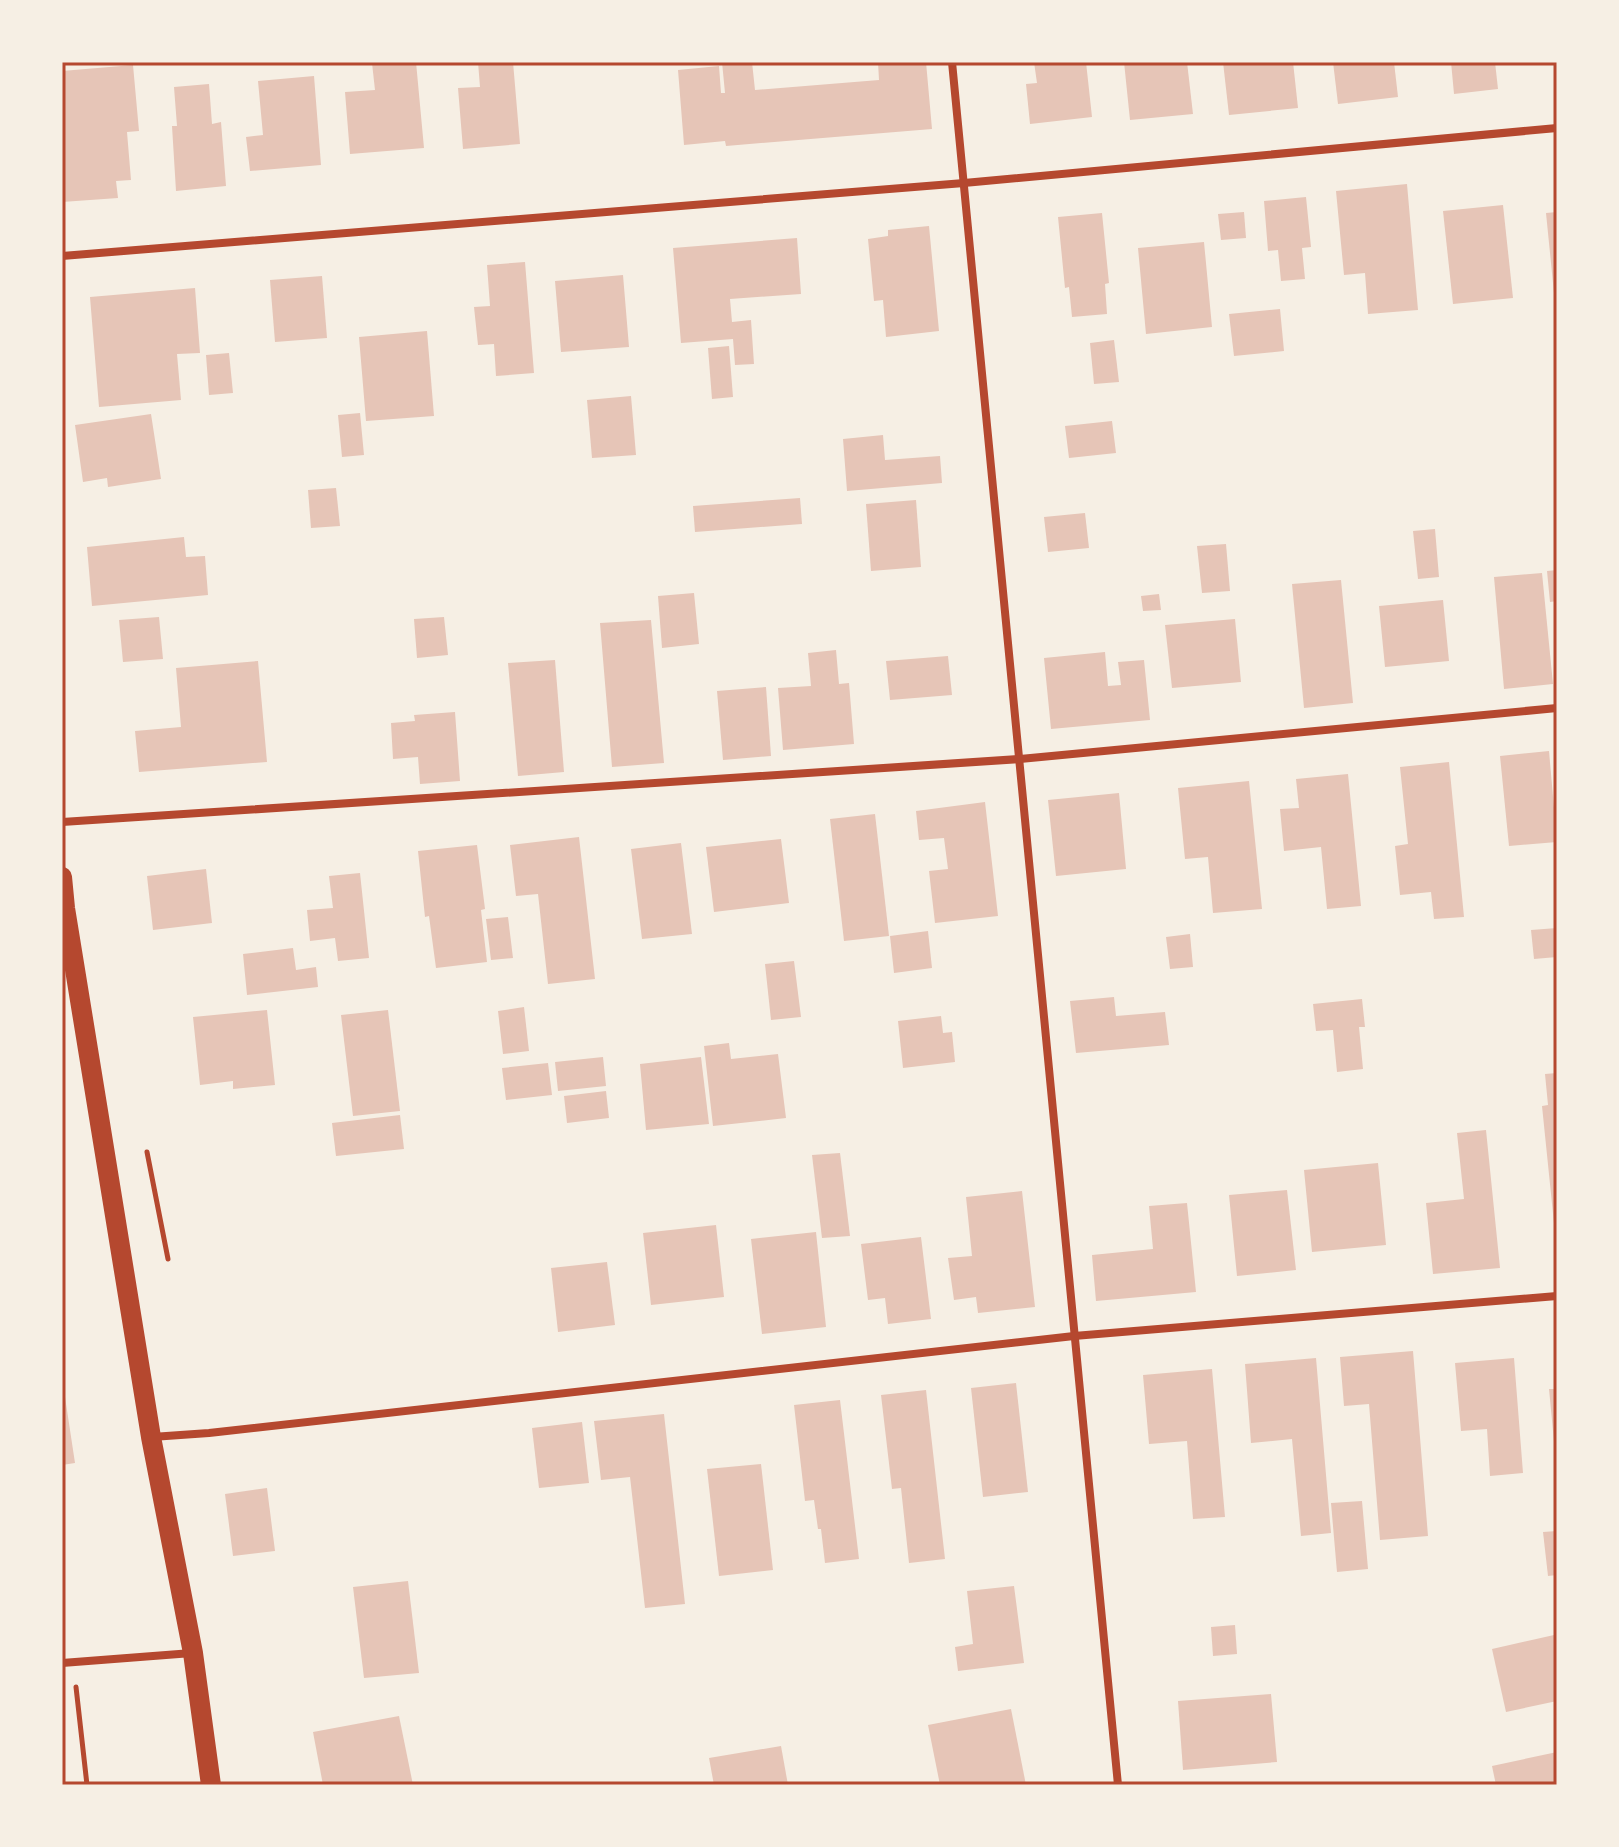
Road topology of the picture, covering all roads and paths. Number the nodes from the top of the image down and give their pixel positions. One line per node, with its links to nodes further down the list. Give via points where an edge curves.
1 (952, 62): 3 (street)
2 (1557, 128): 3 (street)
3 (964, 183): 4 (street); 6 (street)
4 (62, 256)
5 (1557, 708): 6 (street)
6 (1020, 759): 7 (street); 12 (street)
7 (62, 822)
8 (62, 877): 13 (main road)
9 (147, 1152): 10 (path)
10 (168, 1259)
11 (1557, 1296): 12 (street)
12 (1074, 1336): 13 (street); 19 (street)
13 (151, 1437): 14 (main road)
14 (193, 1653): 15 (street); 18 (main road)
15 (74, 1662): 16 (street); 17 (path)
16 (62, 1663)
17 (87, 1785)
18 (211, 1785)
19 (1118, 1785)

